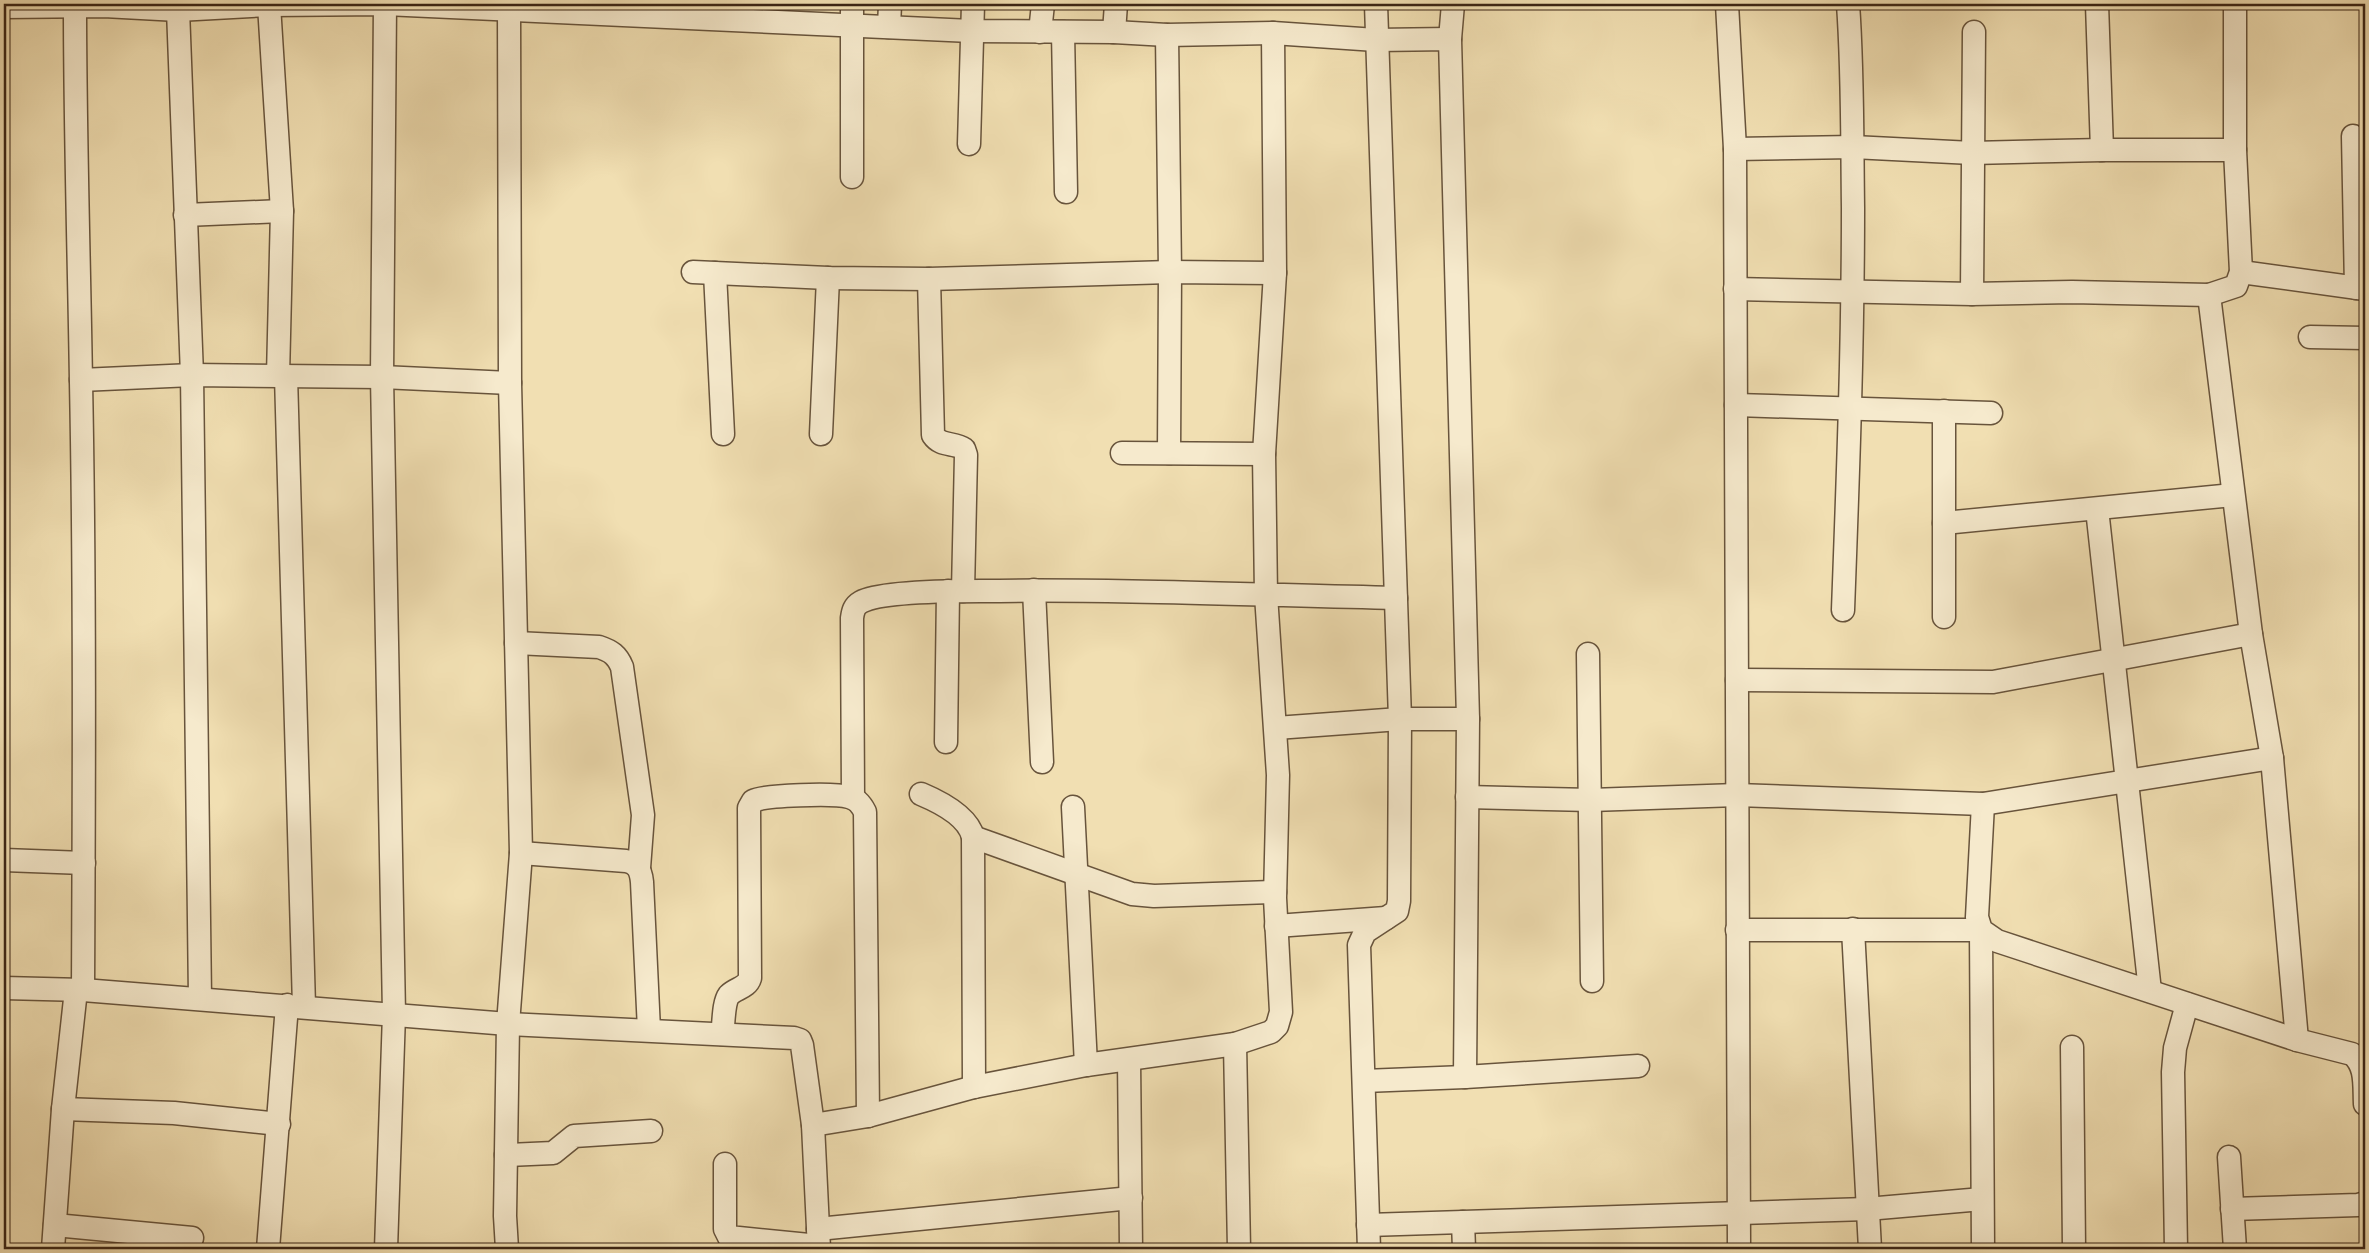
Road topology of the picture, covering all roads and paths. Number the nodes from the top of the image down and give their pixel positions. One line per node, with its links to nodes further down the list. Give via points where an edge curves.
1 (385, 4): 13 (street); 16 (street); 54 (street)
2 (890, 4): 19 (street)
3 (973, 4): 20 (street)
4 (1043, 4): 21 (street)
5 (1116, 4): 23 (street)
6 (1376, 4): 28 (street)
7 (1453, 4): 27 (street)
8 (1727, 4): 32 (street)
9 (1848, 4): 31 (street)
10 (2097, 4): 33 (street)
11 (2235, 4): 34 (street)
12 (104, 5): 14 (street); 17 (street)
13 (269, 5): 17 (street); 38 (street)
14 (75, 6): 15 (street); 55 (street)
15 (4, 7)
16 (509, 8): 18 (street); 56 (street)
17 (178, 10): 39 (street)
18 (852, 14): 19 (street); 36 (street)
19 (889, 27): 20 (street)
20 (971, 31): 21 (street); 30 (street)
21 (1040, 32): 22 (street)
22 (1063, 32): 23 (street); 37 (street)
23 (1114, 32): 26 (street)
24 (1974, 32): 35 (street)
25 (1273, 34): 26 (street); 28 (street); 42 (street)
26 (1167, 35): 40 (street)
27 (1450, 39): 28 (street); 81 (street)
28 (1376, 40): 72 (street)
29 (2353, 136): 45 (street)
30 (969, 144)
31 (1852, 147): 32 (street); 35 (street); 47 (street)
32 (1735, 148): 46 (street)
33 (2102, 150): 34 (street); 35 (street)
34 (2235, 150): 41 (street)
35 (1972, 153): 48 (street)
36 (852, 177)
37 (1066, 192)
38 (282, 211): 39 (street); 53 (street)
39 (185, 215): 52 (street)
40 (1170, 272): 42 (street); 44 (street); 64 (street)
41 (2241, 272): 45 (street); 49 (street, via 2236,286)
42 (1275, 273): 65 (street)
43 (828, 278): 44 (street); 61 (street, via 704,273); 62 (street)
44 (929, 279): 70 (street, via 933,435 941,443 960,446 966,455)
45 (2360, 288)
46 (1735, 289): 47 (street); 57 (street)
47 (1853, 292): 48 (street); 58 (street)
48 (1972, 294): 49 (street)
49 (2209, 295): 66 (street)
50 (2310, 337): 51 (street)
51 (2365, 338)
52 (192, 375): 53 (street); 55 (street); 110 (street)
53 (282, 376): 54 (street); 112 (street)
54 (382, 377): 56 (street); 113 (street)
55 (81, 380): 97 (street)
56 (510, 383): 76 (street)
57 (1736, 405): 58 (street); 79 (street)
58 (1851, 409): 59 (street); 73 (street)
59 (1944, 411): 60 (street); 68 (street)
60 (1991, 413)
61 (723, 434)
62 (821, 434)
63 (1122, 453): 64 (street)
64 (1169, 453): 65 (street)
65 (1264, 454): 71 (street)
66 (2234, 495): 67 (street); 75 (street)
67 (2096, 509): 68 (street); 78 (street)
68 (1944, 523): 74 (street)
69 (1034, 590): 70 (street); 71 (street); 85 (street)
70 (955, 591): 83 (street); 90 (street, via 876,598 854,607)
71 (1266, 595): 72 (street); 82 (street)
72 (1396, 598): 80 (street)
73 (1842, 610)
74 (1944, 617)
75 (2251, 634): 78 (street); 84 (street)
76 (516, 643): 95 (street); 98 (street, via 599,647 618,658 622,667 643,815)
77 (1588, 654): 91 (street)
78 (2114, 659): 79 (street, via 1993,682); 86 (street)
79 (1736, 680): 88 (street)
80 (1400, 719): 81 (street); 82 (street); 101 (street, via 1399,901 1397,911)
81 (1468, 719): 89 (street)
82 (1276, 728): 100 (street)
83 (946, 742)
84 (2272, 758): 86 (street); 117 (street)
85 (1042, 762)
86 (2128, 782): 92 (street); 109 (street)
87 (921, 794): 94 (street, via 934,799 968,823)
88 (1737, 795): 91 (street); 92 (street); 104 (street)
89 (1467, 797): 91 (street); 124 (street)
90 (853, 798): 116 (street, via 764,797 753,801 749,808 750,978 745,986 727,998); 129 (street, via 865,812)
91 (1590, 800): 106 (street)
92 (1983, 804): 105 (street, via 1977,918)
93 (1073, 807): 99 (street)
94 (973, 837): 99 (street); 126 (street)
95 (521, 853): 98 (street, via 626,861); 114 (street)
96 (4, 860): 97 (street)
97 (84, 863): 108 (street)
98 (639, 868): 115 (street)
99 (1077, 874): 100 (street, via 1132,894 1154,896); 121 (street)
100 (1275, 892): 102 (street)
101 (1386, 918): 102 (street); 125 (street, via 1366,932 1358,946)
102 (1276, 926): 118 (street, via 1280,1019 1271,1032)
103 (1853, 929): 104 (street); 105 (street); 139 (street)
104 (1737, 930): 141 (street)
105 (1981, 930): 109 (street, via 1997,941); 137 (street)
106 (1592, 981)
107 (4, 988): 108 (street)
108 (79, 990): 110 (street); 128 (street)
109 (2150, 991): 111 (street)
110 (200, 998): 112 (street)
111 (2187, 1004): 117 (street); 159 (street, via 2175,1048 2173,1072)
112 (295, 1005): 113 (street); 130 (street)
113 (394, 1014): 114 (street); 149 (street)
114 (508, 1024): 115 (street); 133 (street)
115 (648, 1030): 116 (street)
116 (722, 1034): 131 (street, via 800,1040)
117 (2297, 1040): 123 (street, via 2352,1054)
118 (1235, 1044): 120 (street); 152 (street)
119 (2072, 1047): 158 (street)
120 (1129, 1060): 121 (street); 136 (street)
121 (1086, 1065): 126 (street)
122 (1638, 1066): 124 (street)
123 (2364, 1067): 127 (street)
124 (1465, 1077): 125 (street)
125 (1364, 1081): 144 (street)
126 (974, 1087): 129 (street)
127 (2365, 1104)
128 (63, 1109): 130 (street, via 174,1113); 143 (street)
129 (868, 1116): 131 (street)
130 (279, 1124): 148 (street)
131 (814, 1125): 146 (street)
132 (651, 1131): 133 (street, via 574,1136 553,1153)
133 (506, 1155): 150 (street)
134 (2229, 1157): 140 (street)
135 (725, 1164): 146 (street, via 725,1228 729,1238)
136 (1131, 1198): 146 (street); 151 (street)
137 (1982, 1199): 139 (street); 157 (street)
138 (2365, 1203): 140 (street)
139 (1867, 1209): 141 (street); 156 (street)
140 (2232, 1210): 160 (street)
141 (1738, 1213): 142 (street); 155 (street)
142 (1463, 1222): 144 (street); 154 (street)
143 (55, 1225): 145 (street); 147 (street)
144 (1368, 1225): 153 (street)
145 (192, 1238)
146 (819, 1241)
147 (53, 1249)
148 (268, 1249)
149 (386, 1249)
150 (507, 1249)
151 (1131, 1249)
152 (1239, 1249)
153 (1369, 1249)
154 (1464, 1249)
155 (1740, 1249)
156 (1870, 1249)
157 (1983, 1249)
158 (2074, 1249)
159 (2176, 1249)
160 (2235, 1249)

